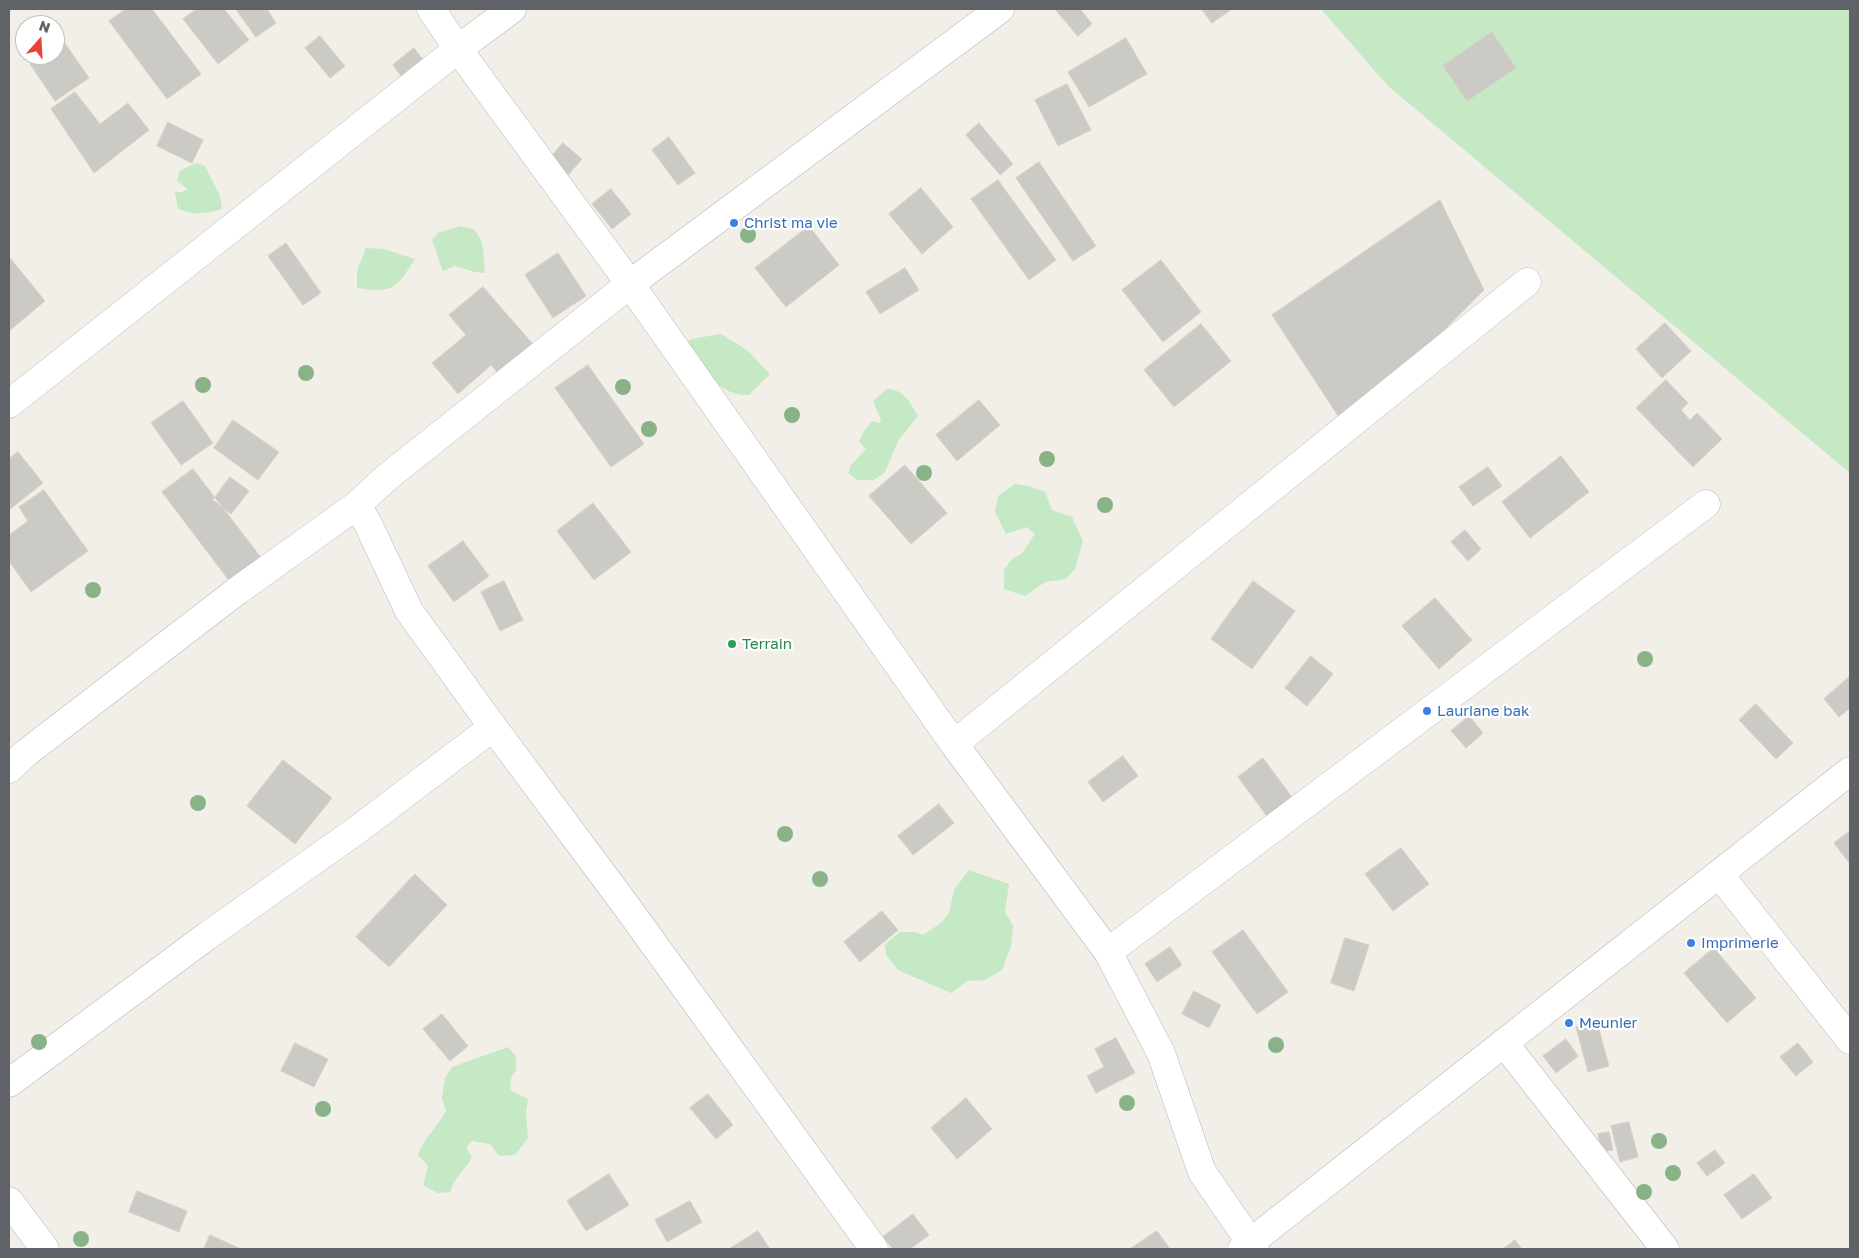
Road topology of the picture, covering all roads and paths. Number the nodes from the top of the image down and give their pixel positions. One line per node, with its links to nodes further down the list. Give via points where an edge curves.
1 (431, 9): 4 (street)
2 (512, 9): 4 (street)
3 (1000, 9): 6 (street)
4 (458, 49): 6 (street); 7 (street)
5 (1527, 282): 11 (street)
6 (630, 284): 9 (street, via 386,478); 11 (street)
7 (9, 404)
8 (1706, 504): 15 (street)
9 (357, 505): 10 (street, via 410,611); 12 (street, via 237,591)
10 (493, 727): 18 (street); 22 (street)
11 (954, 744): 15 (street)
12 (9, 769)
13 (1850, 771): 14 (street)
14 (1719, 874): 16 (street); 17 (street)
15 (1108, 952): 20 (street, via 1161,1053 1202,1172)
16 (1850, 1040)
17 (1504, 1043): 20 (street); 23 (street)
18 (9, 1083)
19 (9, 1200): 21 (street)
20 (1249, 1247)
21 (45, 1249)
22 (874, 1249)
23 (1665, 1249)

